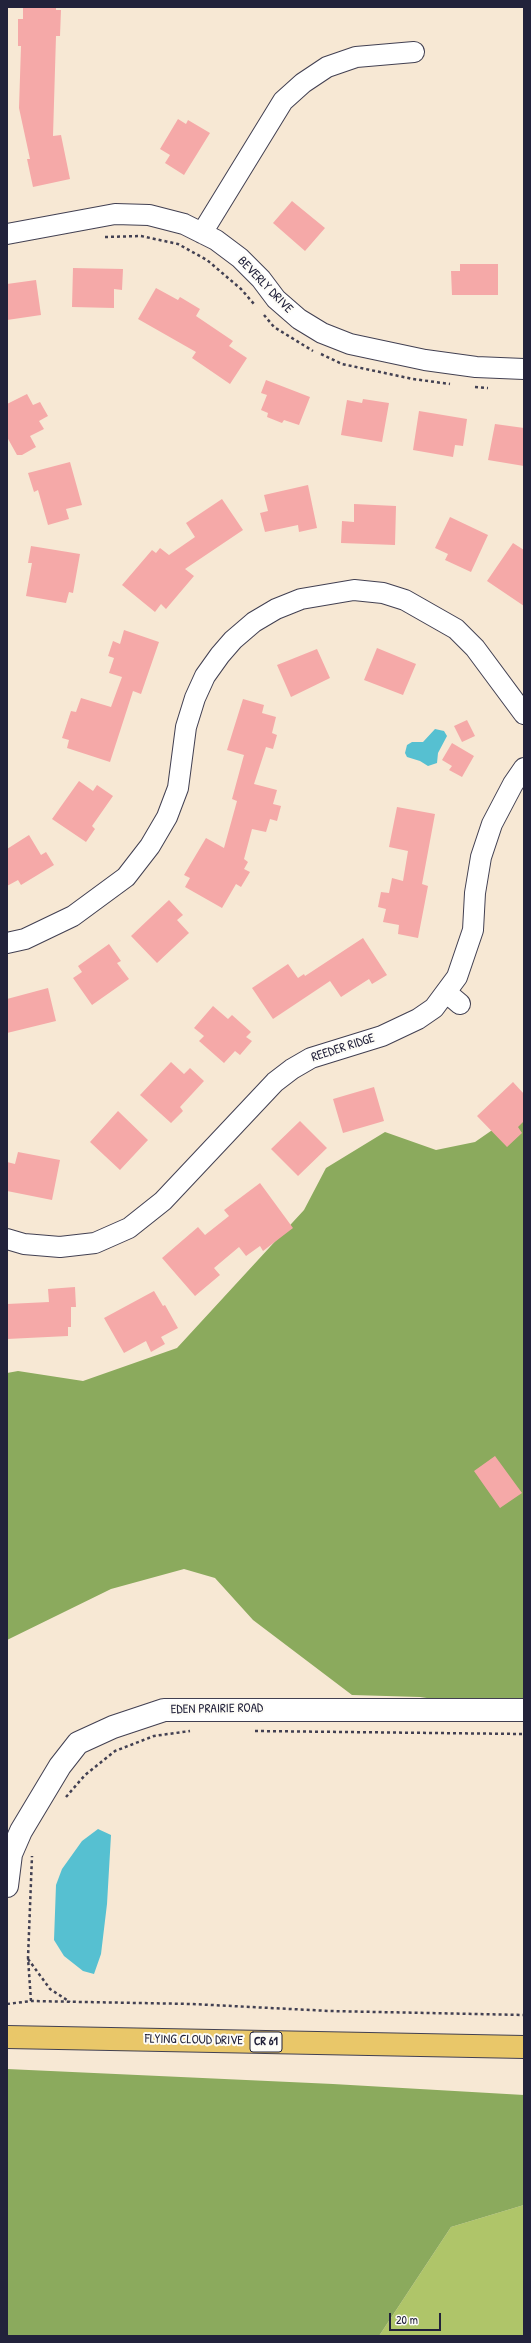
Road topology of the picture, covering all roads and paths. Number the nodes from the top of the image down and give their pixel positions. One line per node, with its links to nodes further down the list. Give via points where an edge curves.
1 (414, 52): 2 (street, via 356,57 327,67 303,83 283,101)
2 (202, 233): 3 (street, BEVERLY DRIVE, via 184,224 149,215 115,214); 4 (street, BEVERLY DRIVE, via 240,258 262,279 276,299 299,320 322,333 350,344 384,352 476,367)
3 (7, 234)
4 (524, 369)
5 (524, 714): 7 (street, via 475,648 456,629 405,600 383,593 354,590 301,599 276,608 233,640 205,676 186,727 178,788 167,817 150,846 126,877 73,916 25,939)
6 (524, 768): 8 (street, REEDER RIDGE, via 512,784 492,824 481,857 473,930 457,977 453,999 382,1036 311,1058 292,1069 276,1082 163,1201 129,1228 95,1242 60,1247 24,1244)
7 (7, 944)
8 (7, 1239)
9 (524, 1710): 15 (street, EDEN PRAIRIE ROAD, via 164,1710 113,1727 78,1743 60,1766 13,1848)
10 (194, 1731): 13 (path, via 154,1736 115,1752 85,1775)
11 (252, 1731): 12 (path)
12 (524, 1734)
13 (62, 1801)
14 (32, 1854): 16 (path)
15 (7, 1886)
16 (28, 1958): 17 (path); 18 (path, via 50,1989)
17 (31, 2002): 18 (path); 19 (path)
18 (71, 2003): 20 (path, via 192,2004 330,2011)
19 (7, 2004)
20 (524, 2015)
21 (7, 2037): 22 (main road, FLYING CLOUD DRIVE / CR 61)
22 (524, 2047)

